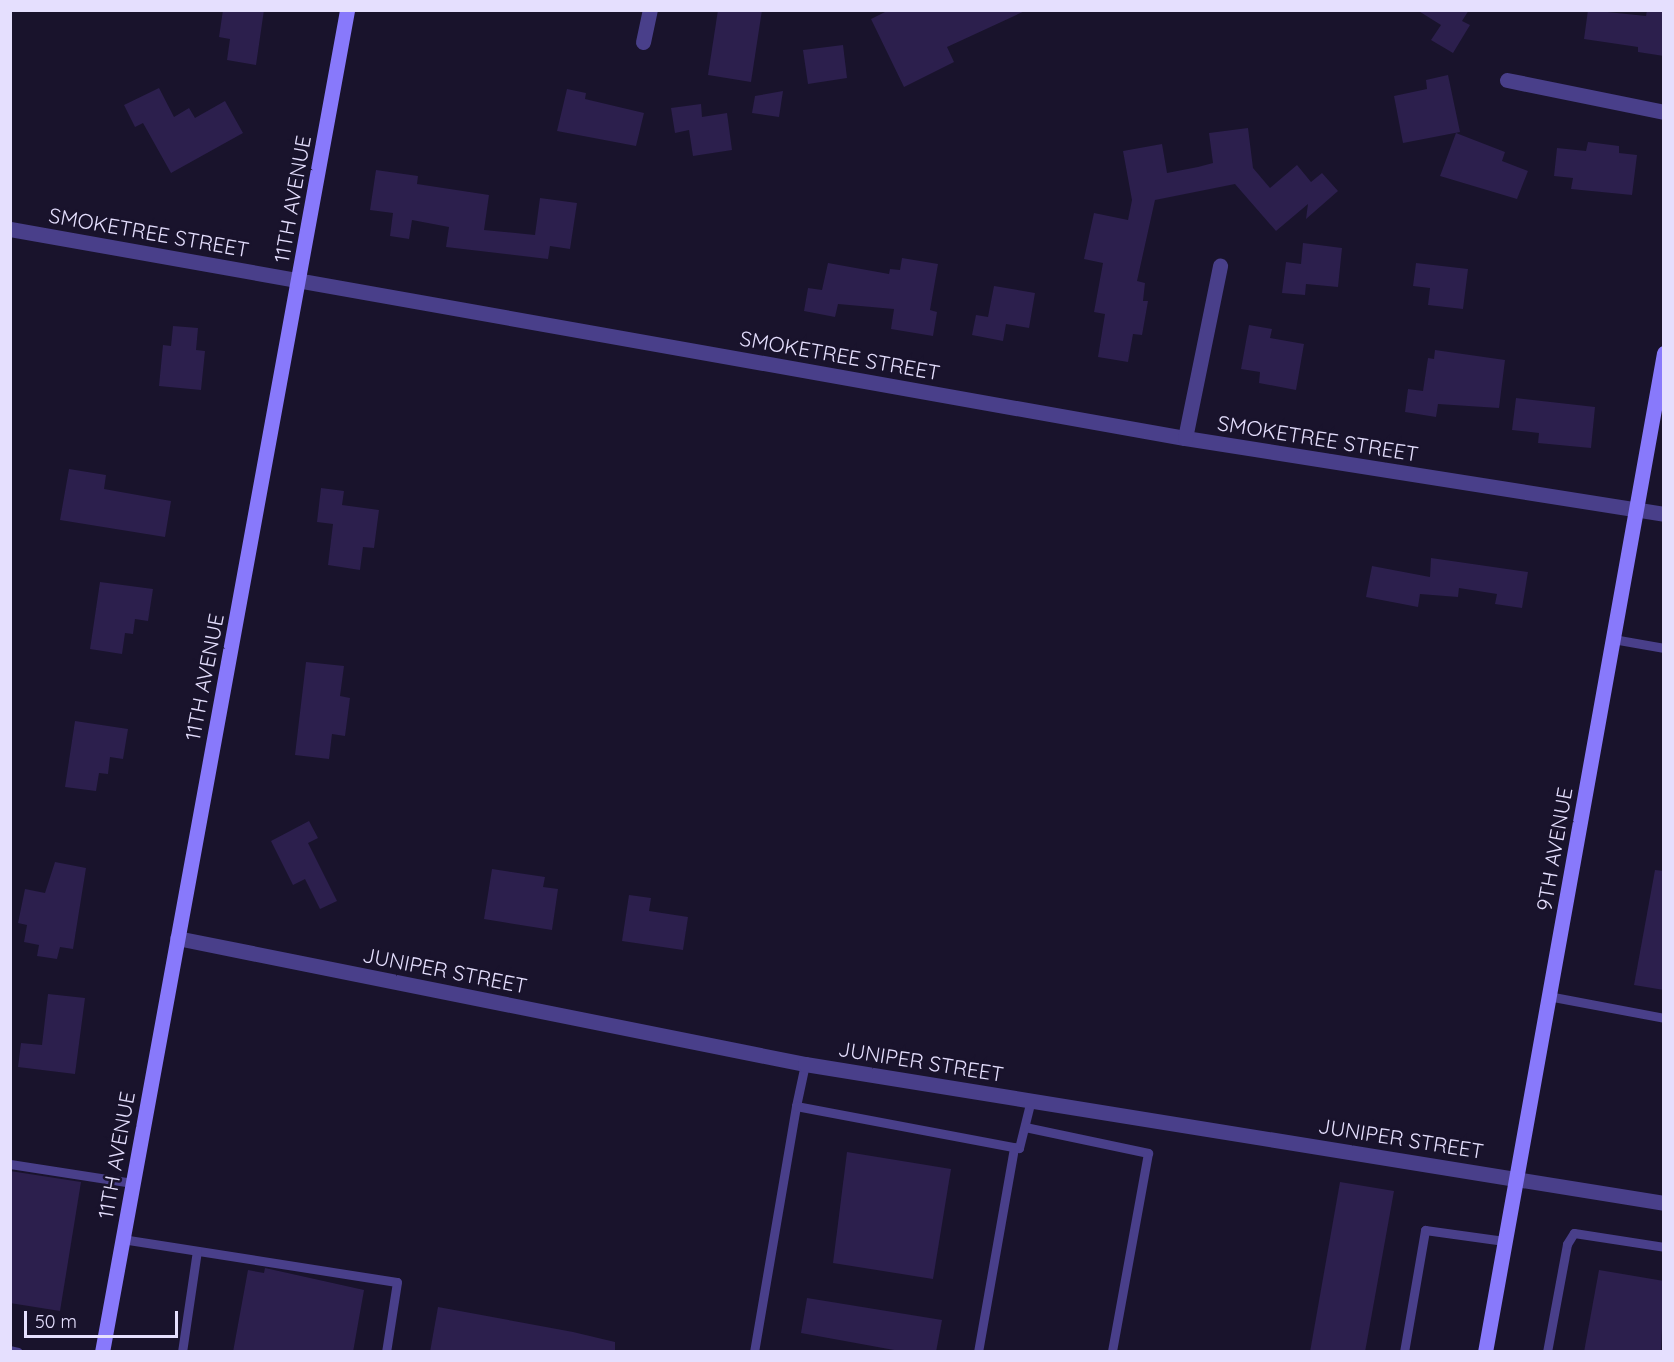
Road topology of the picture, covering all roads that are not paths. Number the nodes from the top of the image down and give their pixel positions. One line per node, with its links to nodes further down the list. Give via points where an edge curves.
1 (347, 10): 8 (main road, 11TH AVENUE)
2 (650, 10): 3 (street)
3 (643, 42)
4 (1507, 80): 5 (street)
5 (1664, 112)
6 (10, 229): 8 (street, SMOKETREE STREET)
7 (1220, 266): 10 (street)
8 (299, 279): 10 (street, SMOKETREE STREET); 15 (main road, 11TH AVENUE)
9 (1664, 353): 11 (main road, 9TH AVENUE)
10 (1185, 438): 11 (street, SMOKETREE STREET)
11 (1637, 509): 12 (street, SMOKETREE STREET); 13 (main road, 9TH AVENUE)
12 (1664, 514)
13 (1613, 639): 14 (lane); 16 (main road, 9TH AVENUE)
14 (1664, 648)
15 (177, 938): 18 (street, JUNIPER STREET); 25 (main road, 11TH AVENUE)
16 (1548, 996): 17 (lane); 24 (main road, 9TH AVENUE)
17 (1664, 1018)
18 (805, 1064): 19 (street, JUNIPER STREET); 20 (lane)
19 (1031, 1100): 21 (lane); 24 (street, JUNIPER STREET)
20 (796, 1106): 22 (lane); 36 (lane)
21 (1025, 1127): 22 (lane, via 1019,1148); 38 (lane, via 1148,1153)
22 (1014, 1147): 37 (lane)
23 (10, 1164): 25 (lane)
24 (1516, 1177): 26 (street, JUNIPER STREET); 28 (main road, 9TH AVENUE)
25 (133, 1183): 27 (main road, 11TH AVENUE)
26 (1664, 1203)
27 (122, 1239): 30 (lane); 33 (main road, 11TH AVENUE)
28 (1504, 1241): 39 (lane, via 1425,1230); 40 (main road, 9TH AVENUE)
29 (1664, 1247): 41 (lane, via 1574,1233 1567,1244)
30 (197, 1251): 34 (lane); 35 (lane, via 397,1282)
31 (10, 1350): 32 (lane)
32 (18, 1352)
33 (102, 1352)
34 (182, 1352)
35 (386, 1352)
36 (754, 1352)
37 (978, 1352)
38 (1112, 1352)
39 (1404, 1352)
40 (1485, 1352)
41 (1547, 1352)

